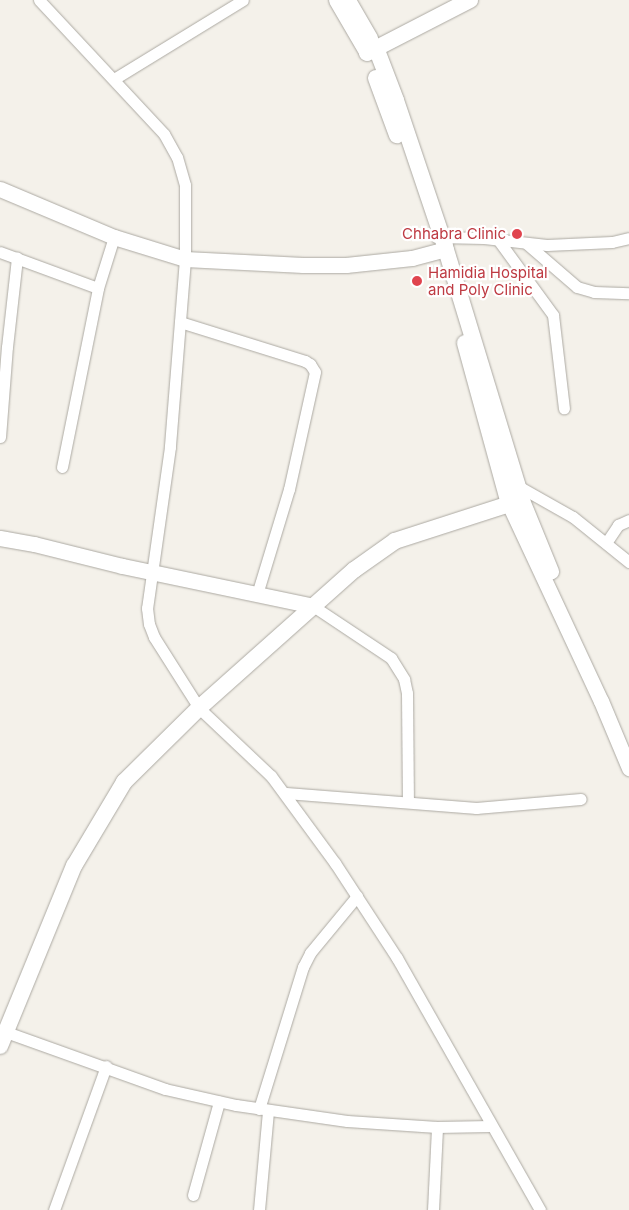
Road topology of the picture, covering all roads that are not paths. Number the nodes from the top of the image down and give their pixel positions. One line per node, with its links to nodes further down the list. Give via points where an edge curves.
1 (243, 0): 7 (street)
2 (336, 0): 6 (street)
3 (348, 0): 6 (street)
4 (470, 0): 6 (main road)
5 (43, 1): 7 (street)
6 (372, 51): 12 (main road, via 396,100)
7 (114, 79): 16 (street, via 164,134 176,157 185,185)
8 (0, 189): 9 (street)
9 (114, 237): 16 (street); 17 (street)
10 (629, 238): 13 (street, via 593,244)
11 (499, 240): 12 (street); 13 (street); 20 (street, via 553,315)
12 (440, 243): 16 (street, via 412,258 346,265); 23 (main road)
13 (526, 243): 18 (street, via 577,287 594,292)
14 (0, 252): 15 (street)
15 (17, 258): 17 (street); 21 (street)
16 (185, 259): 19 (street)
17 (98, 288): 22 (street)
18 (629, 293)
19 (180, 322): 28 (street, via 170,447); 29 (street, via 305,361 315,372 288,489)
20 (564, 408)
21 (0, 437)
22 (62, 467)
23 (514, 495): 26 (street, via 574,517); 30 (main road, via 395,542 354,570); 32 (street); 33 (street)
24 (629, 520): 26 (street, via 618,525)
25 (0, 538): 28 (street)
26 (606, 542): 27 (street)
27 (629, 562)
28 (152, 571): 29 (street); 31 (street, via 147,608 149,624 161,652)
29 (257, 594): 30 (street)
30 (313, 606): 31 (main road); 36 (street, via 390,658 404,679 407,693)
31 (199, 708): 34 (street); 38 (main road, via 124,782 74,866)
32 (629, 745)
33 (629, 768)
34 (286, 793): 36 (street); 37 (street)
35 (581, 799): 36 (street, via 476,808)
36 (408, 802)
37 (357, 896): 41 (street, via 303,966); 42 (street, via 444,1038)
38 (3, 1039): 39 (street)
39 (106, 1066): 40 (street, via 165,1089); 45 (street)
40 (220, 1102): 41 (street); 44 (street)
41 (263, 1110): 43 (street, via 347,1121); 46 (street)
42 (490, 1126): 43 (street); 48 (street)
43 (437, 1127): 47 (street)
44 (193, 1195)
45 (54, 1210)
46 (259, 1210)
47 (433, 1210)
48 (540, 1210)

